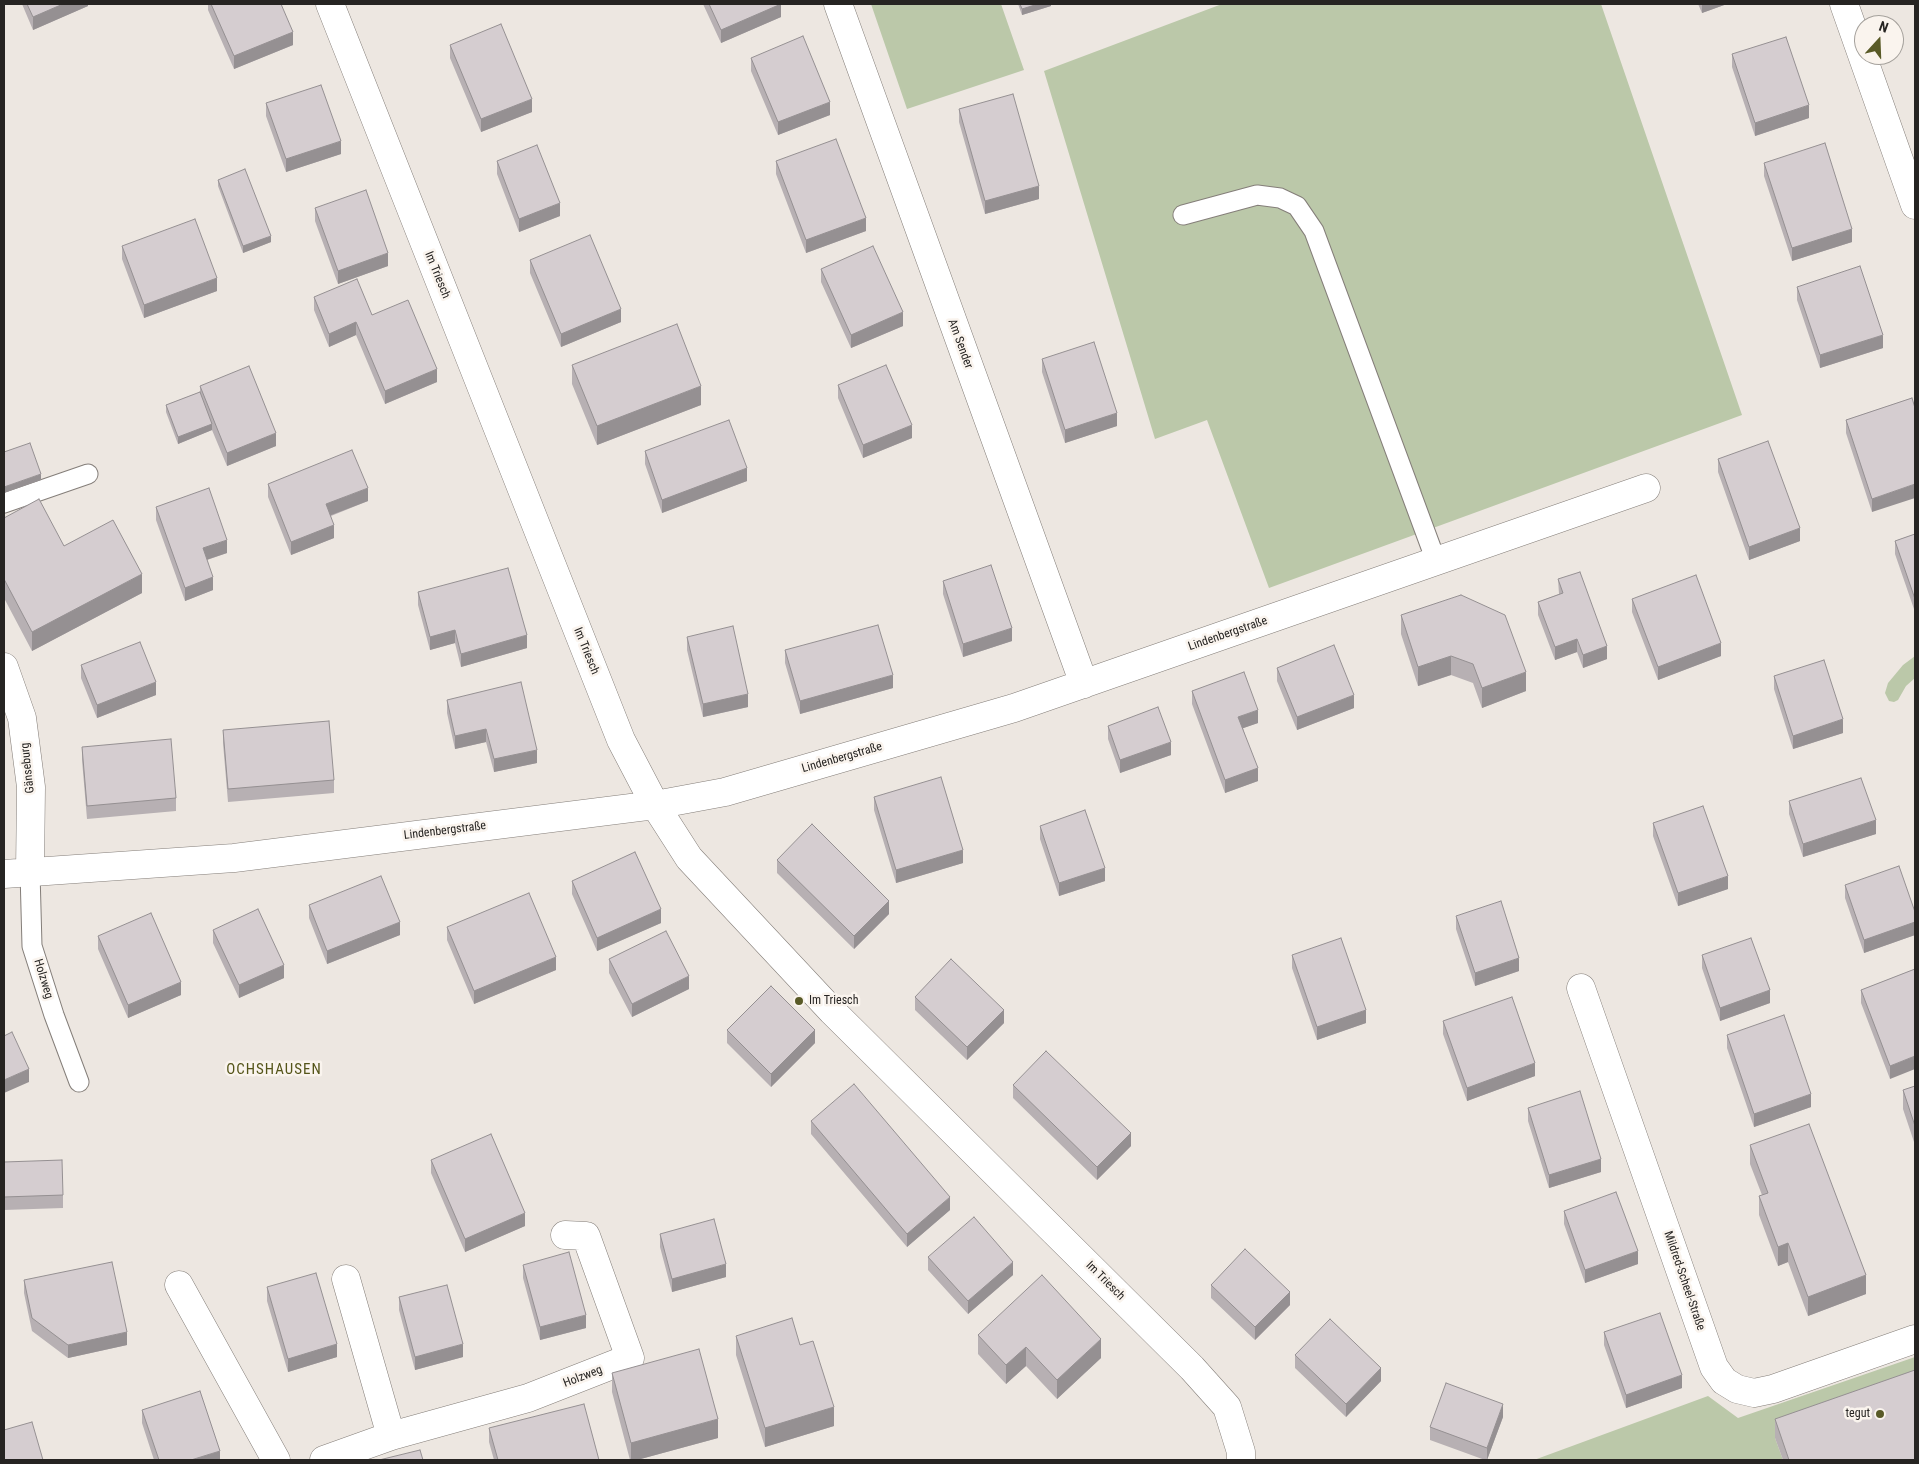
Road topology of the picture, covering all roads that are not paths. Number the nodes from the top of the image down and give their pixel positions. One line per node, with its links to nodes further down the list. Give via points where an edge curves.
1 (330, 4): 12 (street, Im Triesch, via 621,740)
2 (838, 4): 11 (street, Am Sender)
3 (1844, 4): 4 (street)
4 (1915, 205)
5 (1183, 215): 9 (lane, via 1257,195 1280,198 1297,206 1314,231)
6 (88, 474): 8 (lane)
7 (1646, 488): 9 (street, Lindenbergstraße)
8 (4, 502)
9 (1436, 561): 11 (street, Lindenbergstraße)
10 (4, 667): 13 (street, Gänseburg, via 22,718 30,777)
11 (1084, 684): 12 (street, Lindenbergstraße, via 1014,708 725,792)
12 (655, 805): 13 (street, Lindenbergstraße, via 234,858); 23 (street, Im Triesch, via 689,858 832,1011 1192,1368 1227,1407)
13 (17, 873): 15 (lane, Holzweg, via 32,946)
14 (1581, 988): 19 (street, Mildred-Scheel-Straße, via 1714,1367 1724,1381 1737,1389 1754,1393 1773,1389)
15 (78, 1082)
16 (565, 1235): 20 (street, Holzweg, via 586,1236 630,1358 528,1398)
17 (346, 1279): 20 (street)
18 (179, 1285): 21 (street)
19 (1915, 1339)
20 (390, 1436): 22 (street, Holzweg)
21 (276, 1460)
22 (324, 1460)
23 (1241, 1460)

